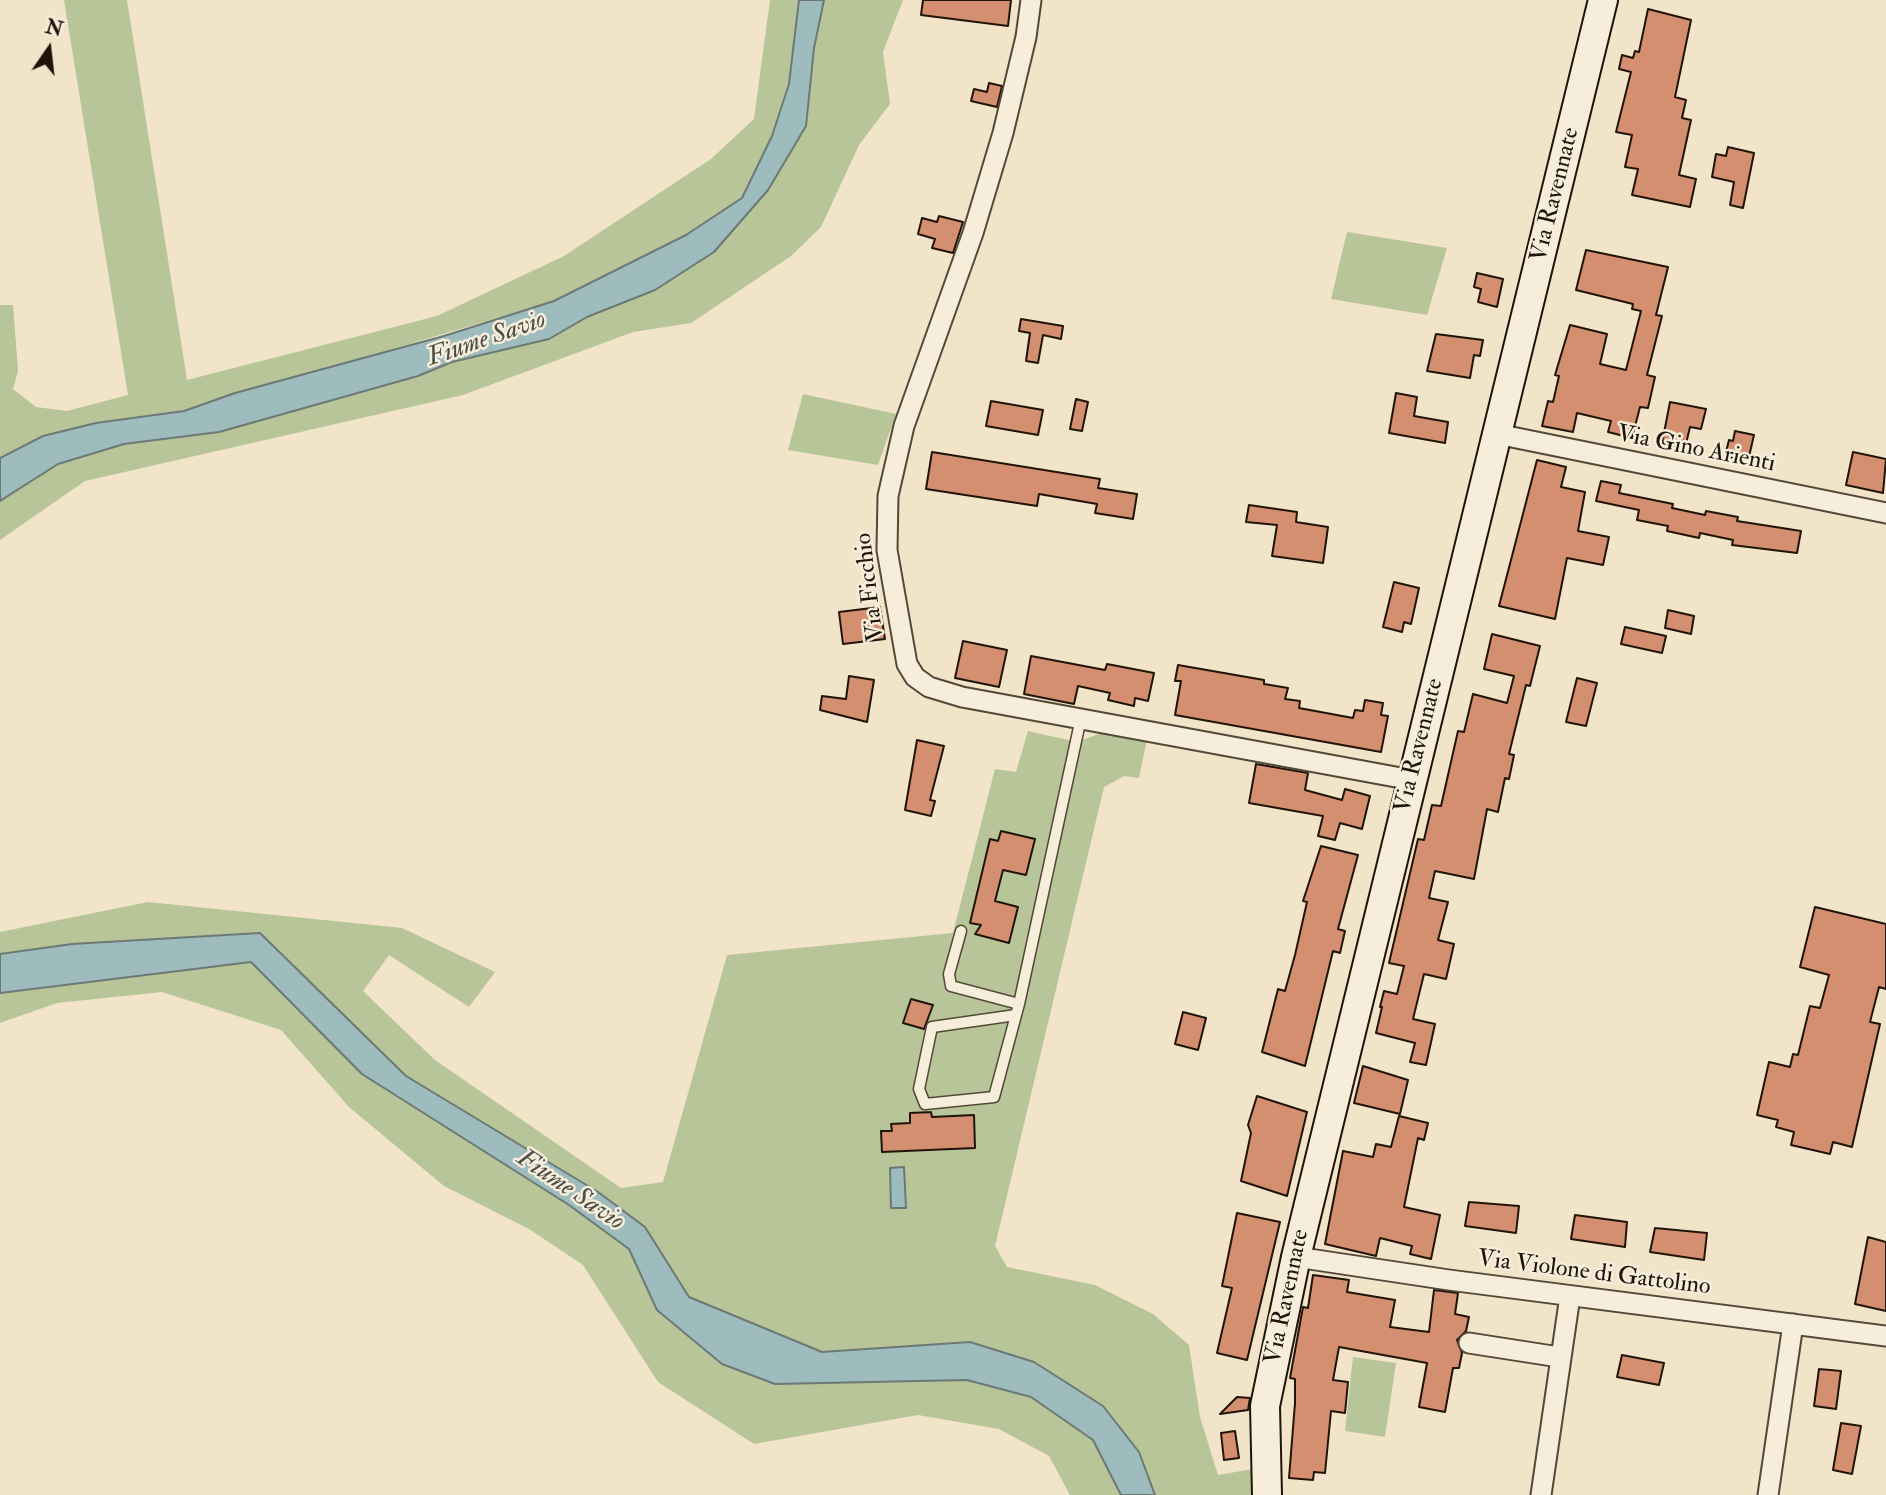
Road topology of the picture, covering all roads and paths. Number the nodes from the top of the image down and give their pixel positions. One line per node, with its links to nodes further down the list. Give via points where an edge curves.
1 (1031, 0): 5 (street, Via Ficchio, via 1010,106 973,233 904,426 888,496 887,550 903,649 915,677 929,687 962,697)
2 (1604, 0): 3 (main road, Via Ravennate)
3 (1497, 434): 4 (street, Via Gino Arienti); 6 (main road, Via Ravennate)
4 (1886, 513)
5 (1081, 718): 6 (street, Via Ficchio); 8 (lane)
6 (1412, 779): 10 (main road, Via Ravennate)
7 (961, 931): 8 (lane, via 949,974 951,986)
8 (1019, 1004): 9 (lane)
9 (1016, 1015): 9 (lane, via 993,1097 925,1104 919,1089 932,1027)
10 (1296, 1257): 11 (street, Via Violone di Gattolino); 16 (main road, Via Ravennate, via 1265,1406)
11 (1570, 1296): 12 (street, Via Violone di Gattolino); 15 (street)
12 (1793, 1324): 13 (street, Via Violone di Gattolino); 18 (street)
13 (1886, 1336)
14 (1469, 1343): 15 (street)
15 (1559, 1357): 17 (street)
16 (1267, 1495)
17 (1541, 1495)
18 (1768, 1495)

